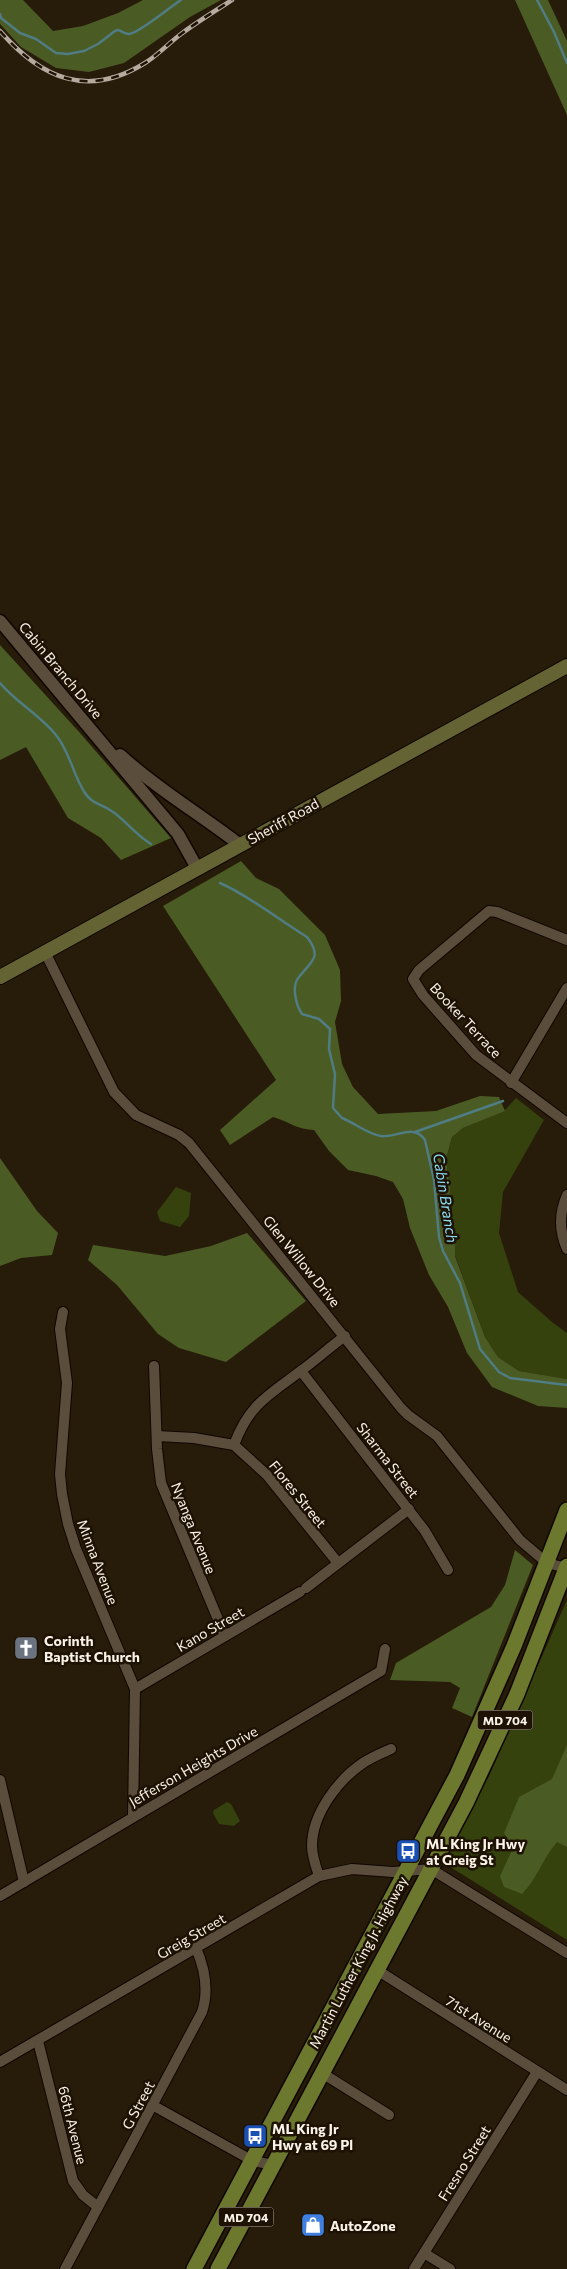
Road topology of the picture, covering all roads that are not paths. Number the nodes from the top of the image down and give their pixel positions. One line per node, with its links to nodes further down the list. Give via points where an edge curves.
1 (0, 621): 3 (street, Cabin Branch Drive)
2 (567, 666): 4 (main road, Sheriff Road)
3 (99, 737): 4 (street, Cabin Branch Drive, via 151,782); 5 (street, Cabin Branch Drive, via 178,834)
4 (240, 845): 5 (main road, Sheriff Road)
5 (197, 868): 7 (main road, Sheriff Road)
6 (567, 940): 10 (street, Booker Terrace, via 497,912 484,914 413,978 417,988 476,1055)
7 (45, 952): 8 (main road, Sheriff Road); 15 (street, Glen Willow Drive, via 107,1079 122,1102 142,1118 189,1143)
8 (0, 977)
9 (567, 988): 10 (street)
10 (511, 1082): 11 (street, Booker Terrace)
11 (567, 1123)
12 (567, 1195): 13 (street, via 560,1221)
13 (567, 1249)
14 (63, 1312): 28 (street, Minna Avenue, via 60,1329 66,1392 60,1474 65,1510 76,1549)
15 (345, 1336): 17 (street); 23 (street, Glen Willow Drive, via 408,1416 437,1436 520,1540)
16 (154, 1366): 18 (street, Nyanga Avenue)
17 (301, 1371): 19 (street, via 252,1411); 20 (street, Sharma Street)
18 (158, 1436): 19 (street); 26 (street, Nyanga Avenue, via 158,1467 163,1488)
19 (234, 1445): 22 (street, Flores Street, via 268,1476)
20 (409, 1509): 22 (street, Kano Street); 25 (street, Sharma Street, via 432,1540)
21 (567, 1510): 23 (main road, Martin Luther King Jr. Highway / MD 704)
22 (338, 1563): 26 (street, Kano Street, via 303,1590)
23 (548, 1563): 24 (street, Glen Willow Drive); 34 (main road, Martin Luther King Jr. Highway / MD 704, via 464,1760)
24 (567, 1567): 33 (main road, Martin Luther King Jr. Highway / MD 704, via 495,1742)
25 (448, 1570)
26 (225, 1636): 28 (street, Kano Street)
27 (385, 1649): 32 (street, Jefferson Heights Drive, via 381,1671)
28 (135, 1689): 32 (street, Minna Avenue)
29 (391, 1749): 35 (street, via 364,1762 339,1784 326,1803 315,1829 312,1847)
30 (0, 1780): 31 (street)
31 (4, 1816): 36 (street)
32 (132, 1817): 36 (street, Jefferson Heights Drive)
33 (431, 1869): 34 (street); 39 (street); 40 (main road, Martin Luther King Jr. Highway / MD 704)
34 (406, 1872): 35 (street, Greig Street, via 352,1869); 48 (main road, Martin Luther King Jr. Highway / MD 704)
35 (319, 1876): 38 (street, Greig Street)
36 (24, 1882): 37 (street, Jefferson Heights Drive)
37 (0, 1896)
38 (196, 1948): 41 (street, Greig Street); 46 (street, G Street, via 204,1974 205,2004)
39 (567, 1953)
40 (377, 1970): 43 (street, 71st Avenue); 44 (main road, Martin Luther King Jr. Highway / MD 704)
41 (38, 2041): 42 (street, Greig Street); 50 (street, 66th Avenue, via 74,2181 82,2195)
42 (0, 2062)
43 (537, 2072): 45 (street, 71st Avenue); 51 (street, Fresno Street)
44 (322, 2073): 47 (street); 49 (main road, Martin Luther King Jr. Highway / MD 704)
45 (567, 2090)
46 (154, 2106): 48 (street); 50 (street, G Street)
47 (388, 2114)
48 (253, 2160): 49 (street); 53 (main road, Martin Luther King Jr. Highway / MD 704)
49 (274, 2165): 54 (main road, Martin Luther King Jr. Highway / MD 704)
50 (98, 2207): 52 (street, G Street)
51 (424, 2253): 55 (street, Fresno Street); 56 (street)
52 (65, 2269)
53 (194, 2269)
54 (218, 2269)
55 (414, 2269)
56 (450, 2269)

